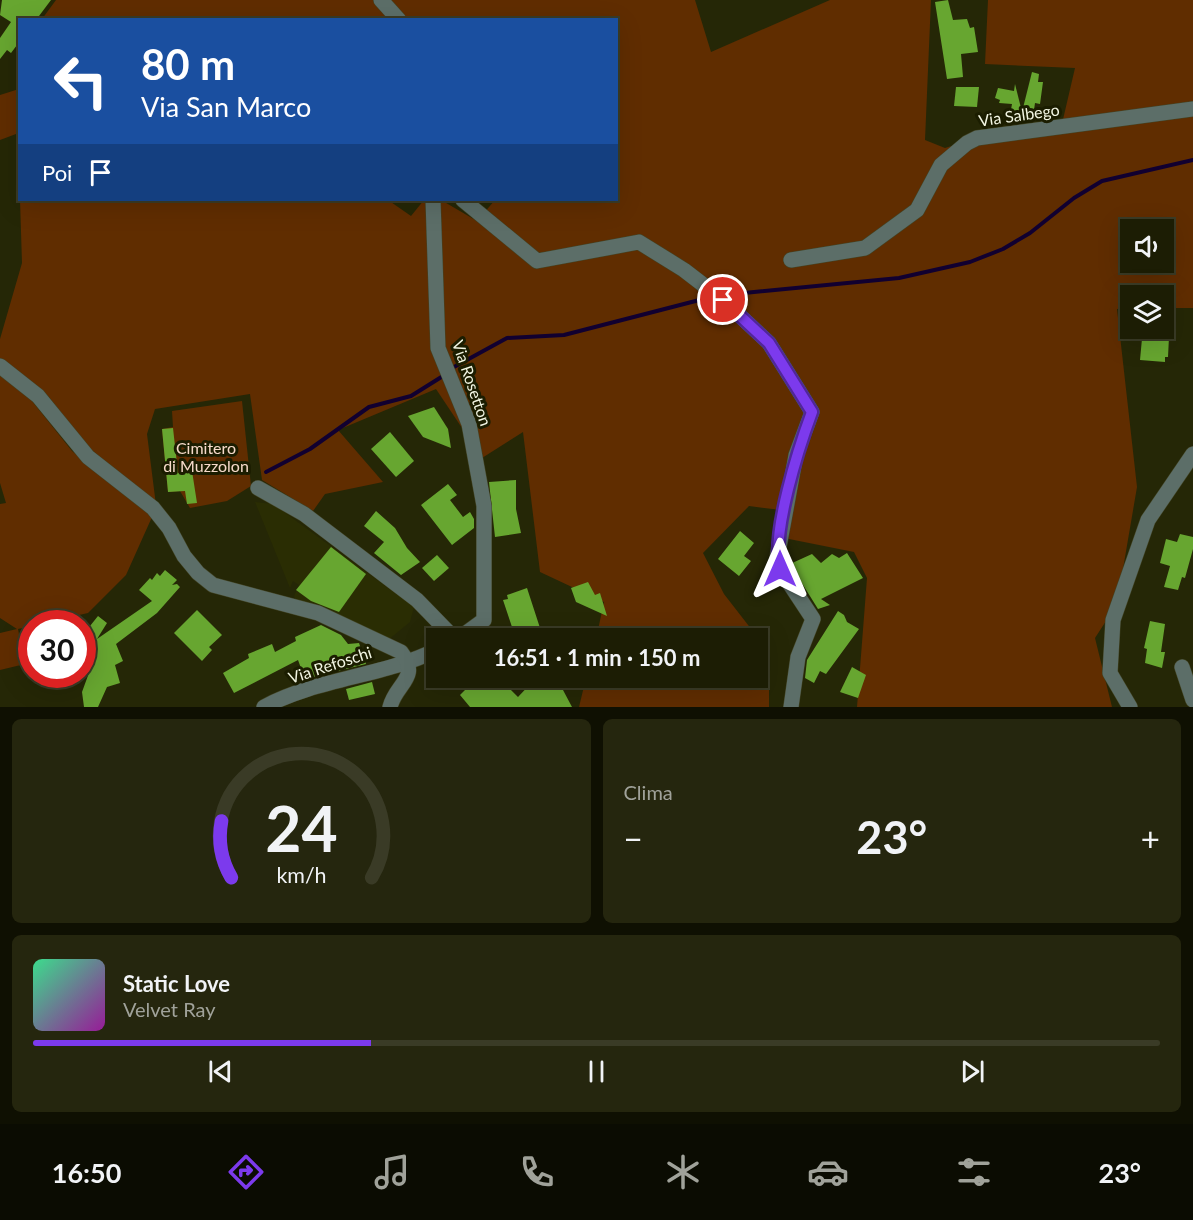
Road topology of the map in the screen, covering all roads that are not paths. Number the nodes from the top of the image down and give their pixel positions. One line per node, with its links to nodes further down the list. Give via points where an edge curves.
1 (381, 0): 2 (street)
2 (397, 18)
3 (1193, 109): 6 (street, Via Salbego, via 977,138 941,165 917,210 866,248)
4 (433, 201): 11 (street, Via Rosetton, via 438,348 469,424 484,506 484,620)
5 (463, 201): 18 (street, via 537,261 639,242 709,289 769,343 812,412 795,455 777,558 780,569 813,619 798,657)
6 (791, 260)
7 (0, 366): 13 (street, via 38,396 88,457 153,508 170,528 184,556 213,585 318,613 392,645)
8 (1193, 454): 19 (street, via 1148,520 1113,620 1110,673)
9 (258, 488): 10 (street, via 304,514 417,600)
10 (445, 628)
11 (472, 628)
12 (426, 656): 13 (street, Via Refoschi)
13 (409, 667): 16 (street, Via Refoschi, via 342,678); 17 (street)
14 (1182, 667): 15 (street)
15 (1193, 700)
16 (264, 707)
17 (390, 707)
18 (791, 707)
19 (1130, 707)

